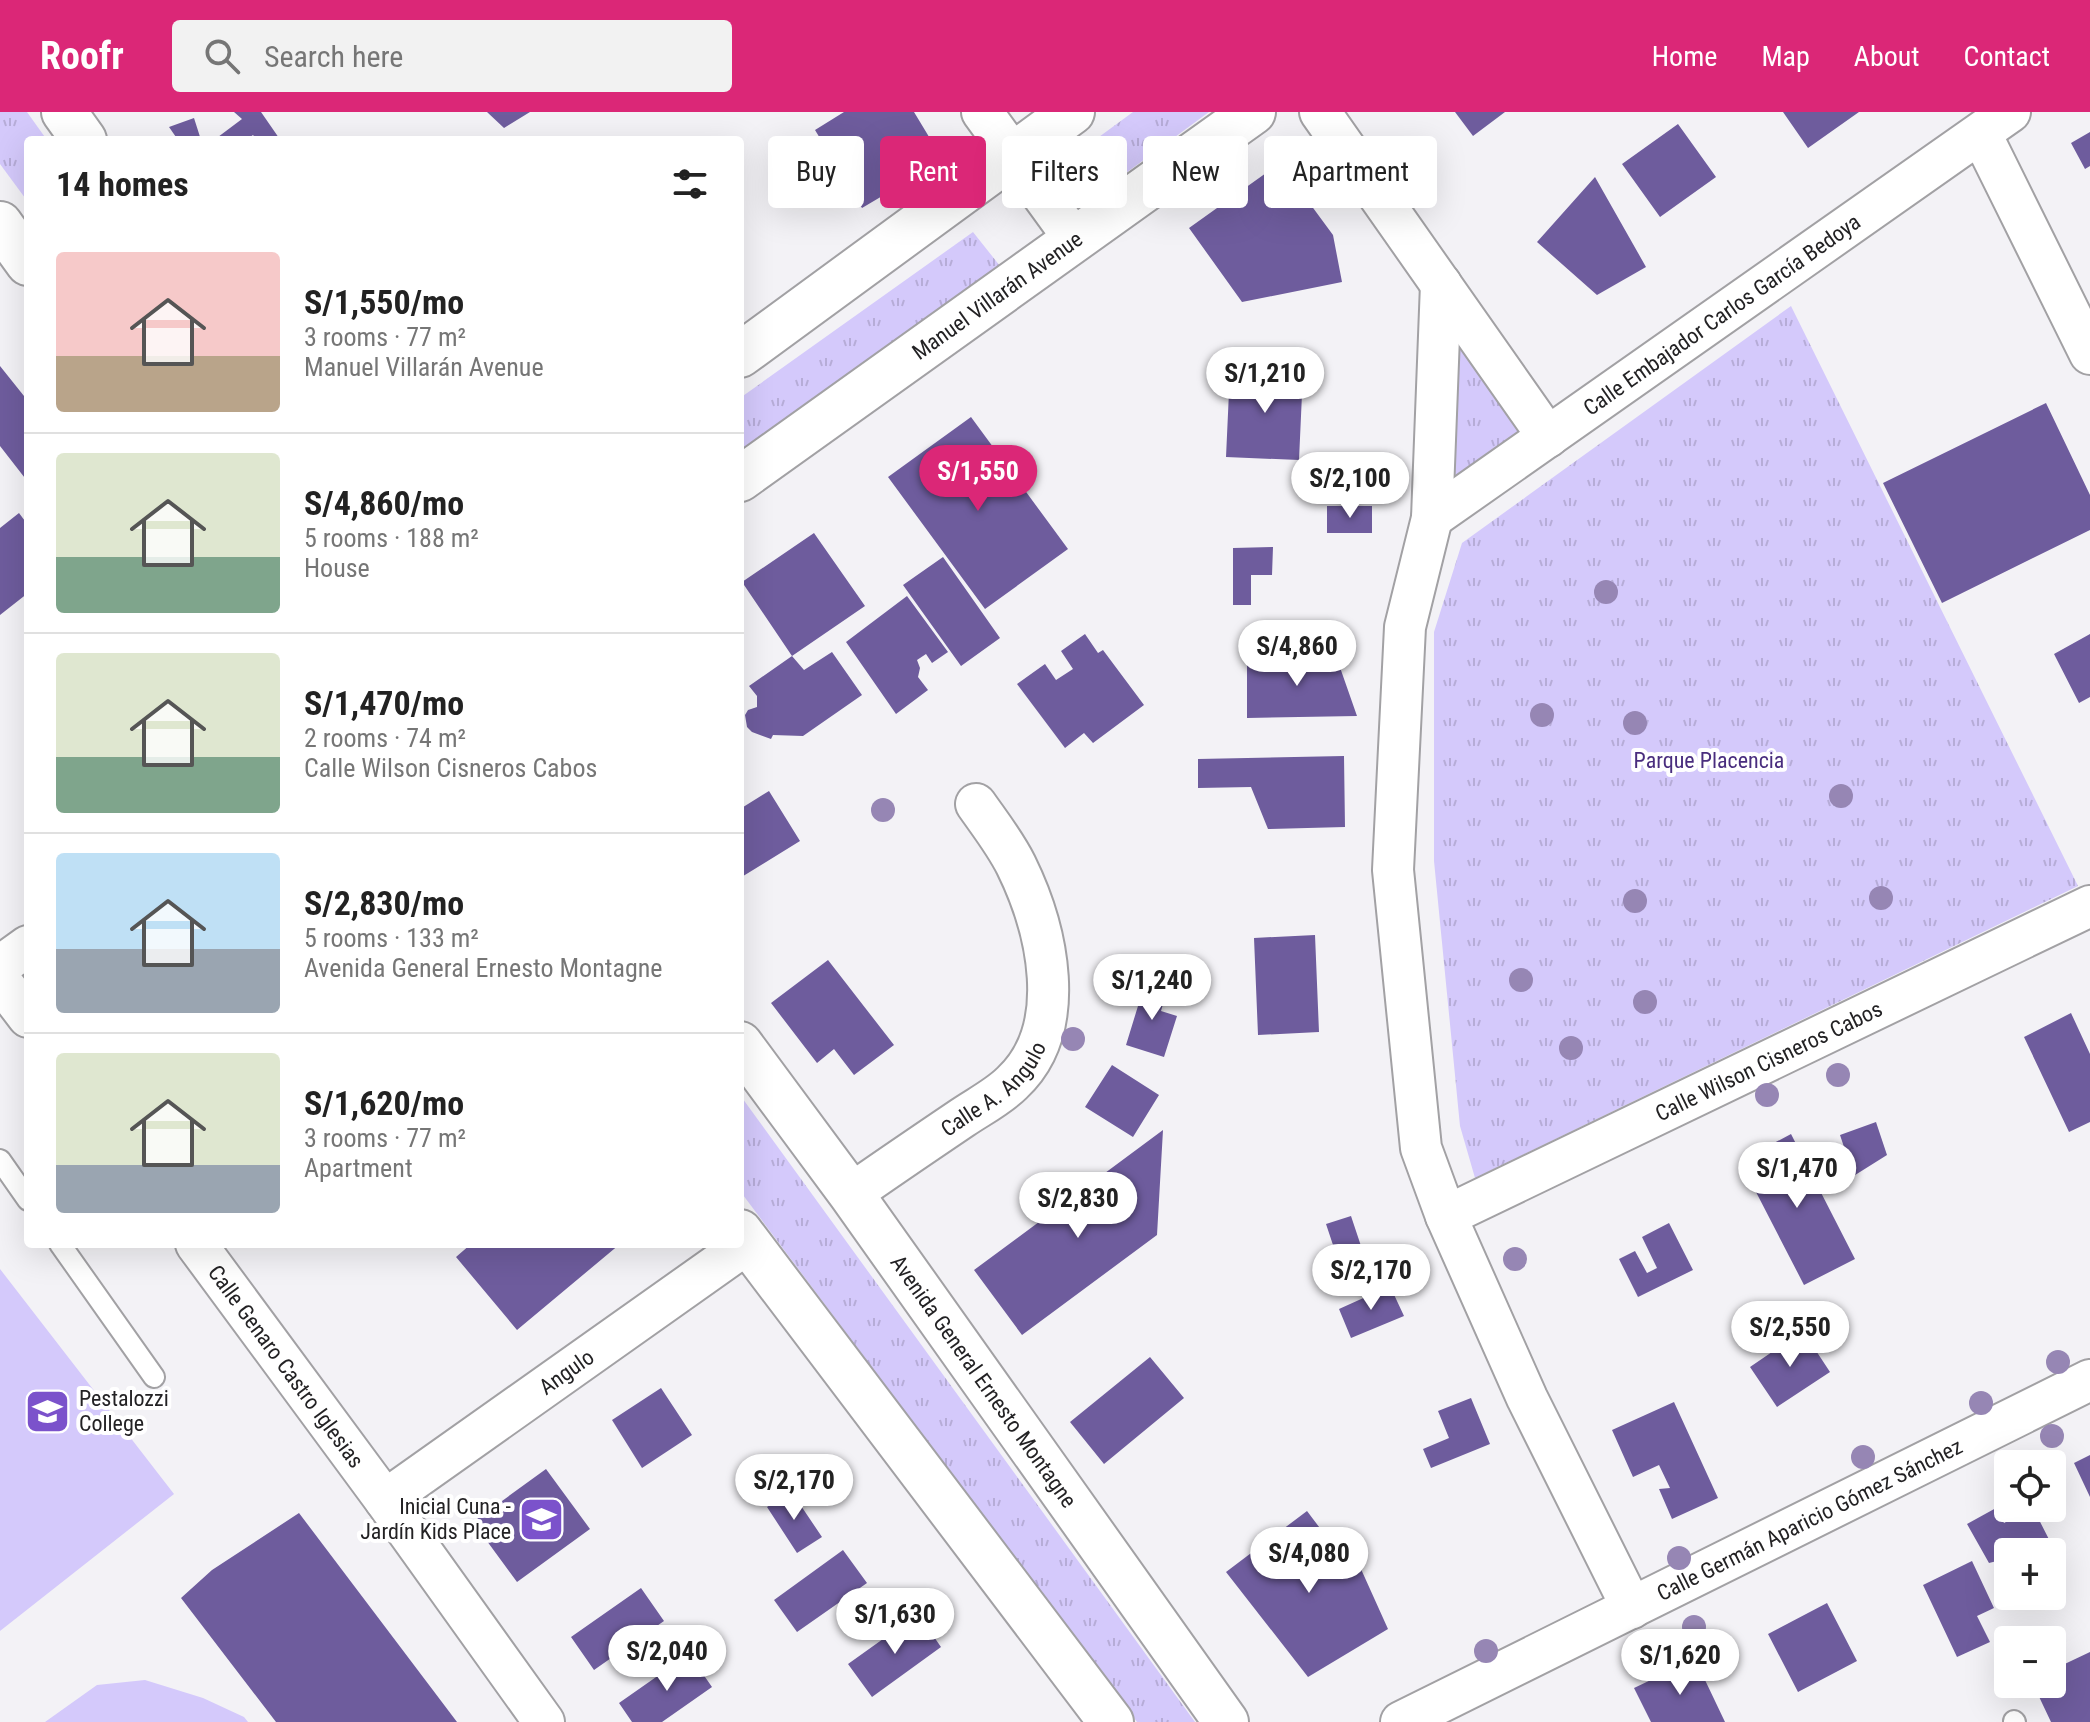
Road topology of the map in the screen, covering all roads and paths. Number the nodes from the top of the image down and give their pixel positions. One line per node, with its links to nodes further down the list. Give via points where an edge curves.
1 (64, 112): 7 (main road)
2 (982, 112): 9 (street)
3 (1072, 112): 8 (main road)
4 (1253, 112): 13 (main road, Manuel Villarán Avenue)
5 (1320, 112): 15 (street)
6 (1995, 123): 17 (street); 18 (street, Calle Embajador Carlos García Bedoya)
7 (81, 136)
8 (1039, 136)
9 (1002, 140)
10 (1002, 163): 16 (main road)
11 (1052, 208): 13 (street)
12 (0, 224): 14 (main road)
13 (1075, 240): 19 (main road, Manuel Villarán Avenue)
14 (24, 257)
15 (1441, 284): 18 (street); 20 (street)
16 (744, 352)
17 (2090, 354)
18 (1548, 437): 20 (street, Calle Embajador Carlos García Bedoya)
19 (744, 476)
20 (1432, 518): 31 (street, via 1405,627 1393,870 1421,1148)
21 (976, 804): 30 (street, Calle A. Angulo, via 1016,865 1040,928 1048,996 1036,1051 1013,1083)
22 (2090, 906): 31 (street, Calle Wilson Cisneros Cabos)
23 (24, 949): 24 (street)
24 (0, 966)
25 (0, 980): 26 (street)
26 (24, 1012)
27 (744, 1049): 30 (main road, Avenida General Ernesto Montagne)
28 (0, 1160): 29 (lane)
29 (24, 1194)
30 (851, 1194): 42 (main road, Avenida General Ernesto Montagne)
31 (1446, 1216): 39 (street, via 1527,1398)
32 (744, 1237): 41 (main road)
33 (63, 1248): 36 (lane)
34 (199, 1248): 38 (street, Calle Genaro Castro Iglesias)
35 (729, 1248): 38 (street, Angulo)
36 (154, 1377)
37 (2090, 1380): 39 (street, Calle Germán Aparicio Gómez Sánchez)
38 (385, 1500): 40 (street, Calle Genaro Castro Iglesias)
39 (1632, 1608): 43 (street, Calle Germán Aparicio Gómez Sánchez)
40 (544, 1722)
41 (1111, 1722)
42 (1226, 1722)
43 (1401, 1722)

